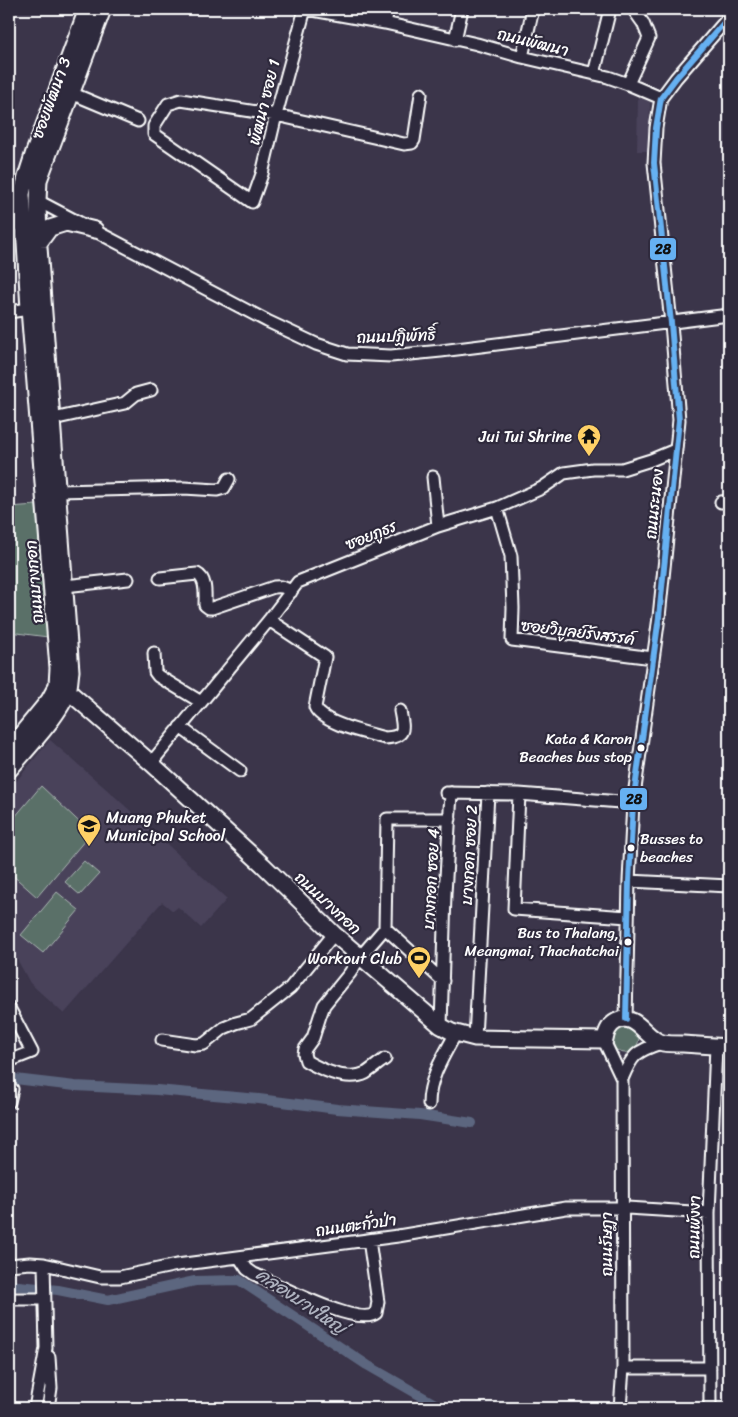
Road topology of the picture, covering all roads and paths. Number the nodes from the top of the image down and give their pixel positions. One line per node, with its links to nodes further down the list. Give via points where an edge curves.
1 (87, 9): 21 (main road, ซอยพัฒนา 3, via 26,177)
2 (103, 9): 15 (main road, ซอยพัฒนา 3)
3 (306, 9): 10 (street, ถนนพัฒนา); 18 (street, พัฒนา ซอย 1)
4 (388, 9): 10 (street)
5 (462, 9): 11 (street)
6 (533, 9): 12 (street)
7 (610, 9): 13 (street)
8 (633, 9): 14 (street, via 649,38)
9 (729, 18): 17 (street, ถนนระนอง)
10 (385, 24): 11 (street, ถนนพัฒนา)
11 (455, 40): 12 (street, ถนนพัฒนา)
12 (522, 57): 13 (street, ถนนพัฒนา)
13 (594, 74): 14 (street, ถนนพัฒนา)
14 (628, 84): 17 (street, ถนนพัฒนา)
15 (71, 93): 19 (street); 22 (main road, ซอยพัฒนา 3, via 39,180)
16 (421, 94): 18 (street, via 414,140 409,144)
17 (661, 98): 28 (street, ถนนระนอง, via 654,163)
18 (276, 115): 18 (street, พัฒนา ซอย 1, via 252,202 154,134 154,126 168,104 181,100)
19 (138, 121)
20 (9, 187): 21 (main road)
21 (13, 200): 22 (main road); 25 (main road, ถนนบางกอก, via 25,233)
22 (38, 201): 23 (street, ถนนปฏิพัทธิ์); 24 (main road, ถนนบางกอก)
23 (95, 230): 24 (main road, via 66,223 50,228); 28 (street, ถนนปฏิพัทธิ์, via 267,320 316,344 347,354 391,356 441,352)
24 (39, 243): 30 (main road, ถนนบางกอก)
25 (28, 309): 26 (street); 44 (main road, ถนนบางกอก, via 58,668)
26 (9, 312)
27 (729, 315): 28 (street, ถนนปฏิพัทธิ์)
28 (671, 323): 31 (street, ถนนระนอง, via 679,420)
29 (150, 390): 30 (street, via 136,394 125,403)
30 (53, 419): 34 (main road, ถนนบางกอก)
31 (675, 450): 35 (street, ซอยภูธร, via 622,469 564,473 542,488); 43 (street, ถนนระนอง)
32 (433, 477): 36 (street)
33 (229, 479): 34 (street, via 224,488 217,490)
34 (58, 491): 39 (main road, ถนนบางกอก)
35 (497, 508): 36 (street, ซอยภูธร); 43 (street, ซอยวิบูลย์รังสรรค์, via 511,556 512,640)
36 (438, 526): 40 (street, ซอยภูธร, via 298,582)
37 (160, 578): 40 (street, via 202,576 205,605 209,608 279,586)
38 (128, 579): 39 (street)
39 (65, 586): 44 (main road, ถนนบางกอก, via 71,671)
40 (291, 592): 41 (street, ซอยภูธร)
41 (269, 620): 45 (street, ซอยภูธร); 46 (street, via 325,657 315,707 320,714 332,722 386,738 401,733)
42 (154, 653): 45 (street, via 158,676)
43 (653, 658): 54 (street, ถนนระนอง)
44 (63, 688): 48 (main road, via 49,700); 49 (main road, ถนนบางกอก); 50 (main road, via 59,708)
45 (201, 702): 47 (street, ซอยภูธร)
46 (400, 711)
47 (180, 727): 49 (street, ซอยภูธร); 51 (street)
48 (9, 749)
49 (151, 763): 60 (main road, ถนนบางกอก)
50 (9, 770)
51 (240, 771)
52 (488, 793): 53 (street); 55 (street, บางกอก ซอย 4, via 449,793); 67 (street, บางกอก ซอย 2)
53 (518, 794): 54 (street); 58 (street, via 514,909)
54 (633, 803): 56 (street, ถนนระนอง)
55 (450, 819): 59 (street, via 387,819); 62 (street, บางกอก ซอย 4)
56 (629, 881): 57 (street); 58 (street, ถนนระนอง)
57 (729, 886)
58 (628, 917): 64 (street, ถนนระนอง)
59 (386, 928): 61 (street); 62 (street)
60 (334, 934): 61 (main road, ถนนบางกอก); 68 (street, via 290,988 251,1019 224,1028 204,1044)
61 (360, 957): 65 (main road, ถนนบางกอก); 72 (street, via 324,1005 304,1054 306,1061 314,1066 352,1077 366,1073)
62 (443, 981): 65 (street, บางกอก ซอย 4)
63 (9, 1008): 73 (street, via 32,1052)
64 (626, 1019): 69 (main road, via 609,1027); 70 (main road)
65 (441, 1026): 66 (main road, ถนนบางกอก)
66 (456, 1033): 67 (main road, ถนนบางกอก); 77 (street, via 435,1073)
67 (475, 1038): 69 (main road, ถนนบางกอก)
68 (162, 1040)
69 (605, 1040): 74 (street)
70 (661, 1043): 71 (main road); 74 (street, via 631,1058)
71 (723, 1047): 79 (street, ถนนพังงา)
72 (385, 1059)
73 (9, 1061)
74 (622, 1079): 78 (street, ถนนรัษฎา)
75 (12, 1089): 76 (street)
76 (9, 1102)
77 (430, 1104)
78 (623, 1208): 79 (street, ถนนตะกั่วป่า); 80 (street, ถนนตะกั่วป่า, via 566,1208); 87 (street, ถนนรัษฎา)
79 (710, 1213): 88 (street, ถนนพังงา)
80 (369, 1240): 81 (street, ถนนตะกั่วป่า); 81 (street, via 378,1302 376,1313 368,1317 328,1308 254,1274)
81 (239, 1257): 82 (street, ถนนตะกั่วป่า, via 120,1277 100,1277)
82 (44, 1264): 83 (street, ถนนตะกั่วป่า); 85 (street)
83 (9, 1265)
84 (9, 1299): 85 (street)
85 (44, 1299): 86 (street)
86 (46, 1348): 89 (street); 90 (street, via 51,1388)
87 (623, 1368): 88 (street); 91 (street, ถนนรัษฎา)
88 (710, 1368): 92 (street, ถนนพังงา)
89 (35, 1408)
90 (48, 1408)
91 (620, 1408)
92 (710, 1408)

